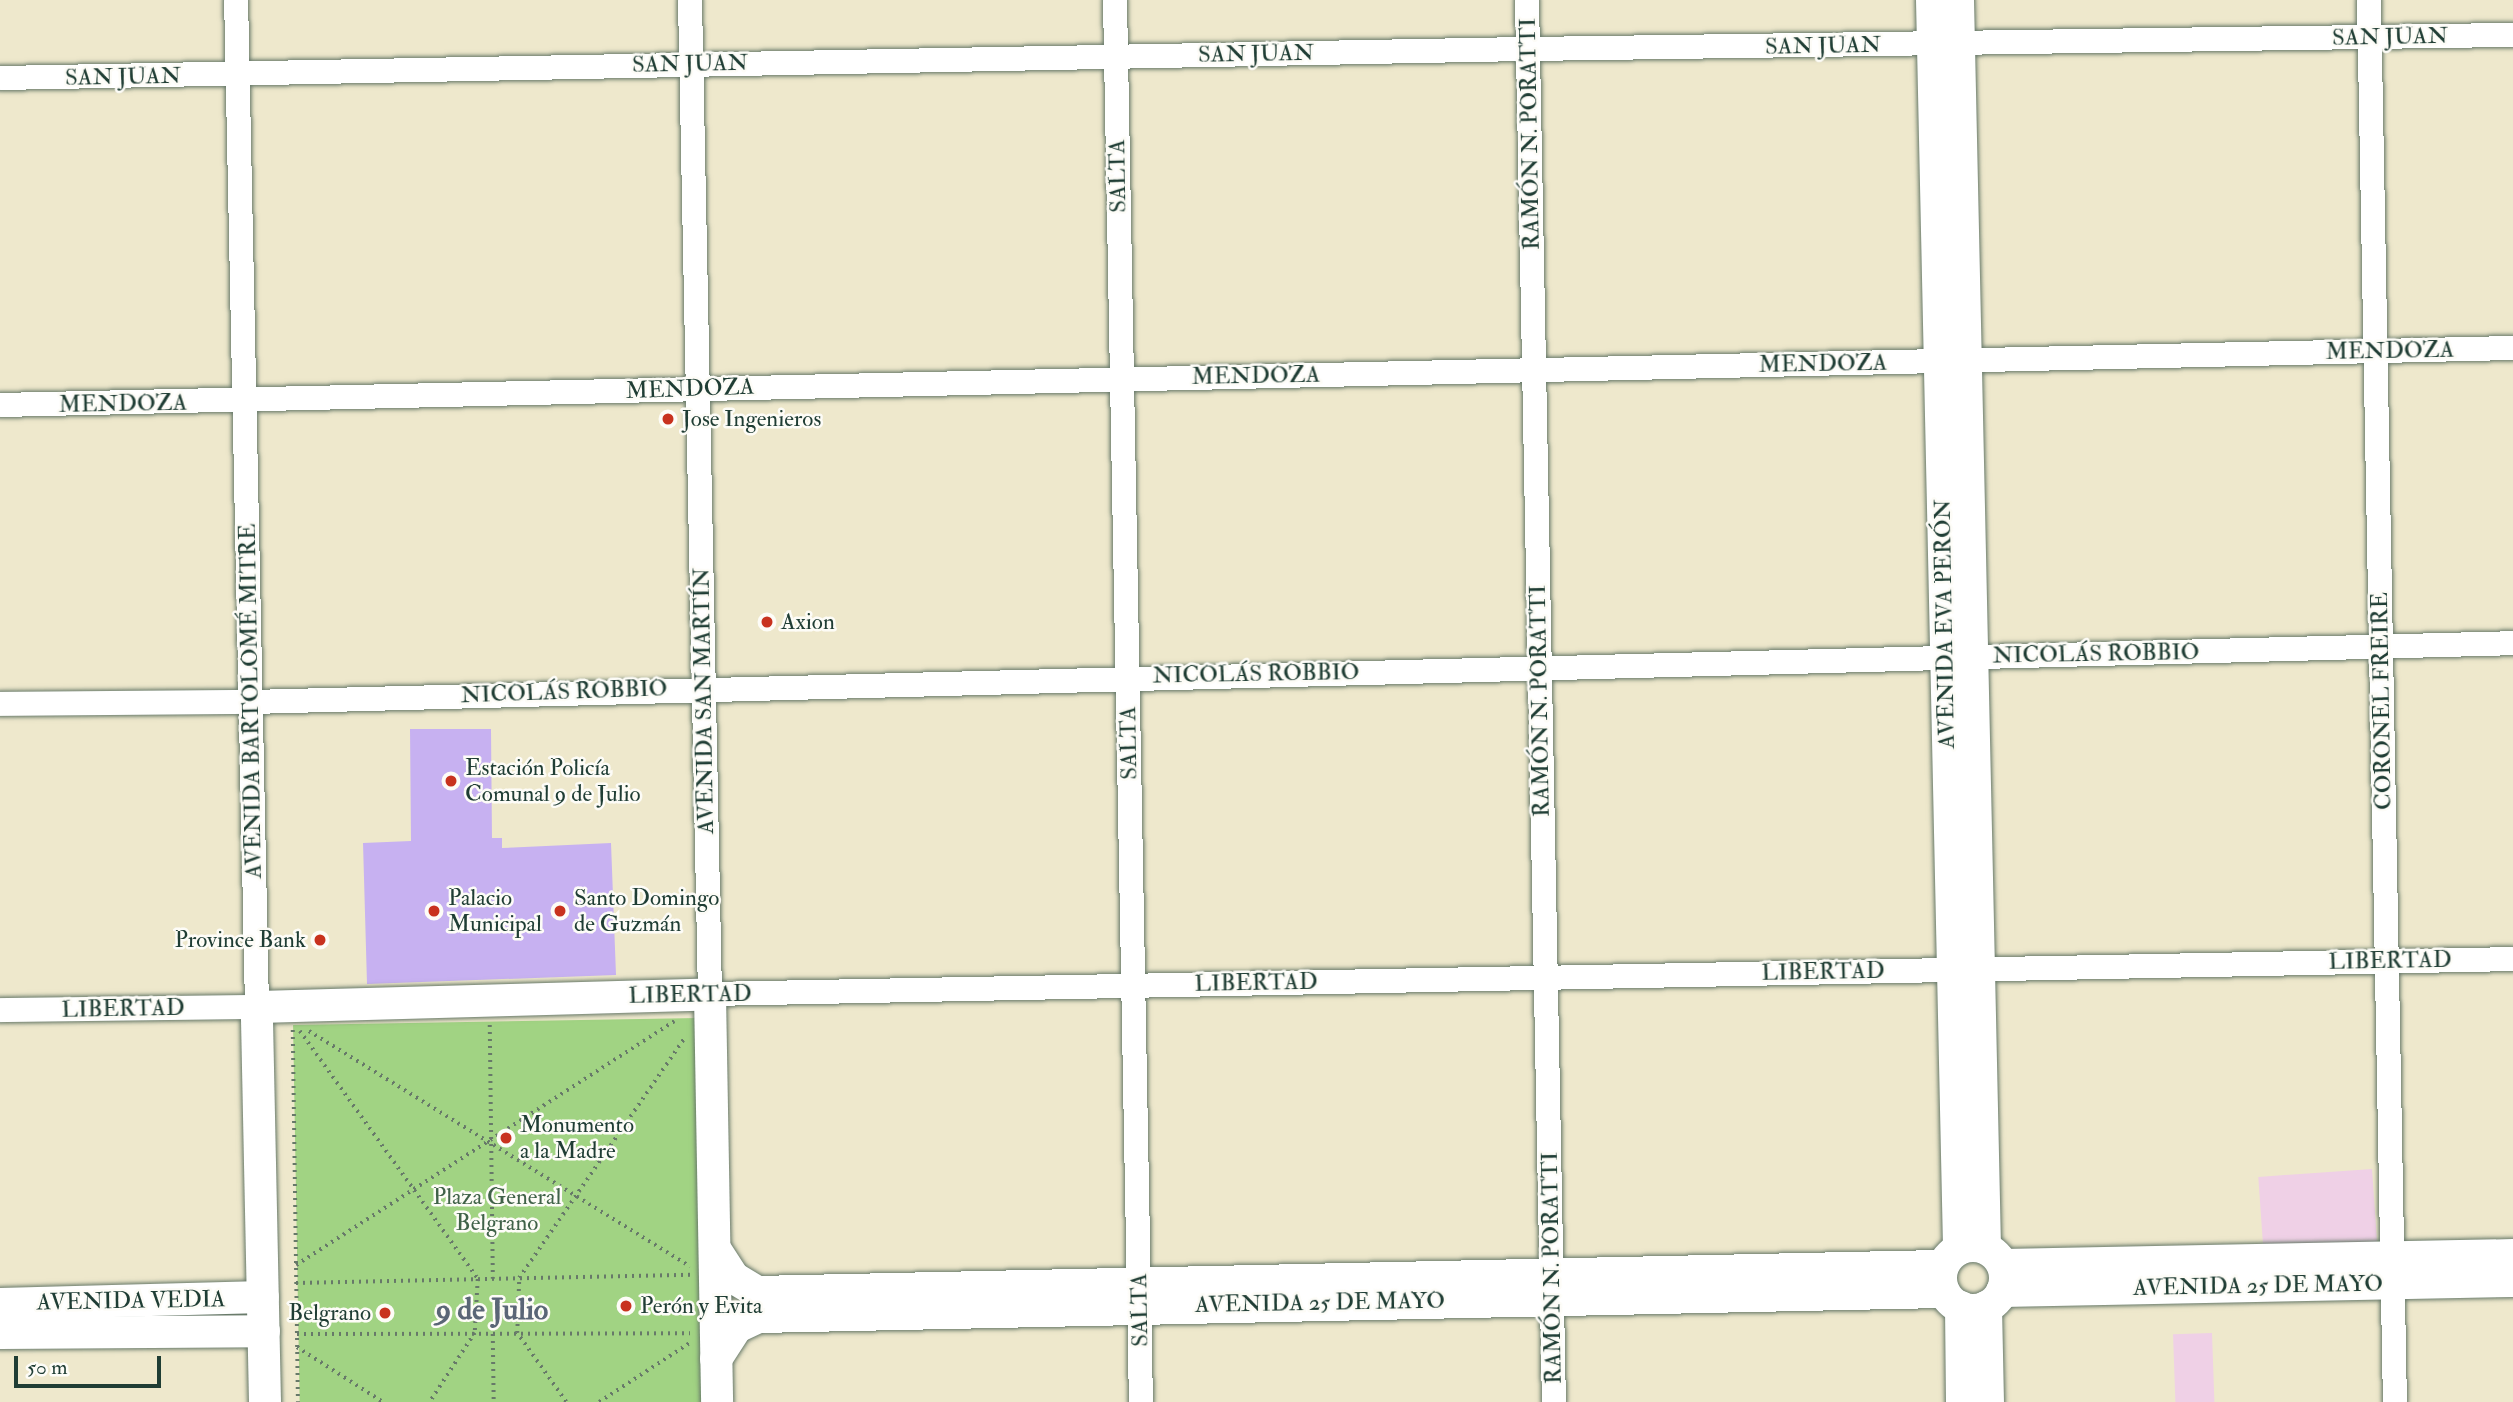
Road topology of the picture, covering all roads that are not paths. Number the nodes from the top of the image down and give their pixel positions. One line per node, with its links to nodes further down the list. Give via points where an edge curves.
1 (236, 0): 14 (street, AVENIDA BARTOLOMÉ MITRE)
2 (690, 0): 13 (street, AVENIDA SAN MARTÍN)
3 (1115, 0): 12 (street, SALTA)
4 (1528, 0): 11 (street, RAMÓN N. PORATTI)
5 (1931, 0): 10 (main road, AVENIDA EVA PERÓN)
6 (1958, 0): 10 (main road, AVENIDA EVA PERÓN)
7 (2369, 0): 9 (street, CORONEL FREIRE)
8 (2513, 36): 9 (street, SAN JUAN)
9 (2369, 38): 10 (street, SAN JUAN); 17 (street, CORONEL FREIRE)
10 (1946, 45): 11 (street, SAN JUAN); 18 (main road, AVENIDA EVA PERÓN)
11 (1529, 49): 12 (street, SAN JUAN); 19 (street, RAMÓN N. PORATTI)
12 (1116, 57): 13 (street, SAN JUAN); 20 (street, SALTA)
13 (691, 64): 14 (street, SAN JUAN); 21 (street, AVENIDA SAN MARTÍN)
14 (238, 75): 15 (street, SAN JUAN); 22 (street, AVENIDA BARTOLOMÉ MITRE)
15 (0, 78)
16 (2513, 348): 17 (street, MENDOZA)
17 (2375, 352): 18 (street, MENDOZA); 25 (street, CORONEL FREIRE)
18 (1953, 361): 19 (street, MENDOZA); 26 (main road, AVENIDA EVA PERÓN)
19 (1533, 370): 20 (street, MENDOZA); 27 (street, RAMÓN N. PORATTI)
20 (1122, 379): 21 (street, MENDOZA); 28 (street, SALTA)
21 (698, 389): 22 (street, MENDOZA); 29 (street, AVENIDA SAN MARTÍN)
22 (245, 402): 23 (street, MENDOZA); 30 (street, AVENIDA BARTOLOMÉ MITRE)
23 (0, 405)
24 (2513, 643): 25 (street, NICOLÁS ROBBIO)
25 (2381, 647): 26 (street, NICOLÁS ROBBIO); 33 (street, CORONEL FREIRE)
26 (1959, 657): 27 (street, NICOLÁS ROBBIO); 34 (main road, AVENIDA EVA PERÓN)
27 (1539, 667): 28 (street, NICOLÁS ROBBIO); 35 (street, RAMÓN N. PORATTI)
28 (1128, 677): 29 (street, NICOLÁS ROBBIO); 36 (street, SALTA)
29 (704, 687): 30 (street, NICOLÁS ROBBIO); 37 (street, AVENIDA SAN MARTÍN)
30 (251, 702): 31 (street, NICOLÁS ROBBIO); 38 (street, AVENIDA BARTOLOMÉ MITRE)
31 (0, 704)
32 (2513, 958): 33 (street, LIBERTAD)
33 (2387, 961): 34 (street, LIBERTAD); 42 (street, CORONEL FREIRE)
34 (1966, 970): 35 (street, LIBERTAD); 43 (main road, AVENIDA EVA PERÓN)
35 (1546, 978): 36 (street, LIBERTAD); 45 (street, RAMÓN N. PORATTI)
36 (1133, 986): 37 (street, LIBERTAD); 46 (street, SALTA)
37 (710, 995): 38 (main road, LIBERTAD); 40 (main road, AVENIDA SAN MARTÍN)
38 (257, 1007): 39 (street, LIBERTAD); 47 (main road, AVENIDA BARTOLOMÉ MITRE)
39 (0, 1010)
40 (715, 1249): 46 (main road, AVENIDA 25 DE MAYO, via 734,1278 757,1292); 51 (main road, AVENIDA SAN MARTÍN)
41 (2513, 1255): 42 (main road, AVENIDA 25 DE MAYO)
42 (2393, 1270): 43 (main road, AVENIDA 25 DE MAYO); 44 (main road, AVENIDA 25 DE MAYO); 58 (street, CORONEL FREIRE)
43 (1973, 1278): 45 (main road, AVENIDA 25 DE MAYO); 56 (main road, AVENIDA EVA PERÓN); 57 (main road, AVENIDA EVA PERÓN)
44 (2513, 1281)
45 (1552, 1287): 46 (main road, AVENIDA 25 DE MAYO); 55 (street, RAMÓN N. PORATTI)
46 (1139, 1295): 51 (main road, AVENIDA 25 DE MAYO, via 758,1317); 54 (street, SALTA)
47 (263, 1297): 48 (main road, AVENIDA VEDIA); 49 (main road, AVENIDA BARTOLOMÉ MITRE)
48 (0, 1304)
49 (264, 1331): 50 (main road, AVENIDA VEDIA); 52 (main road, AVENIDA BARTOLOMÉ MITRE)
50 (0, 1334)
51 (705, 1344): 53 (main road, AVENIDA SAN MARTÍN)
52 (265, 1402)
53 (717, 1402)
54 (1141, 1402)
55 (1555, 1402)
56 (1962, 1402)
57 (1988, 1402)
58 (2395, 1402)

